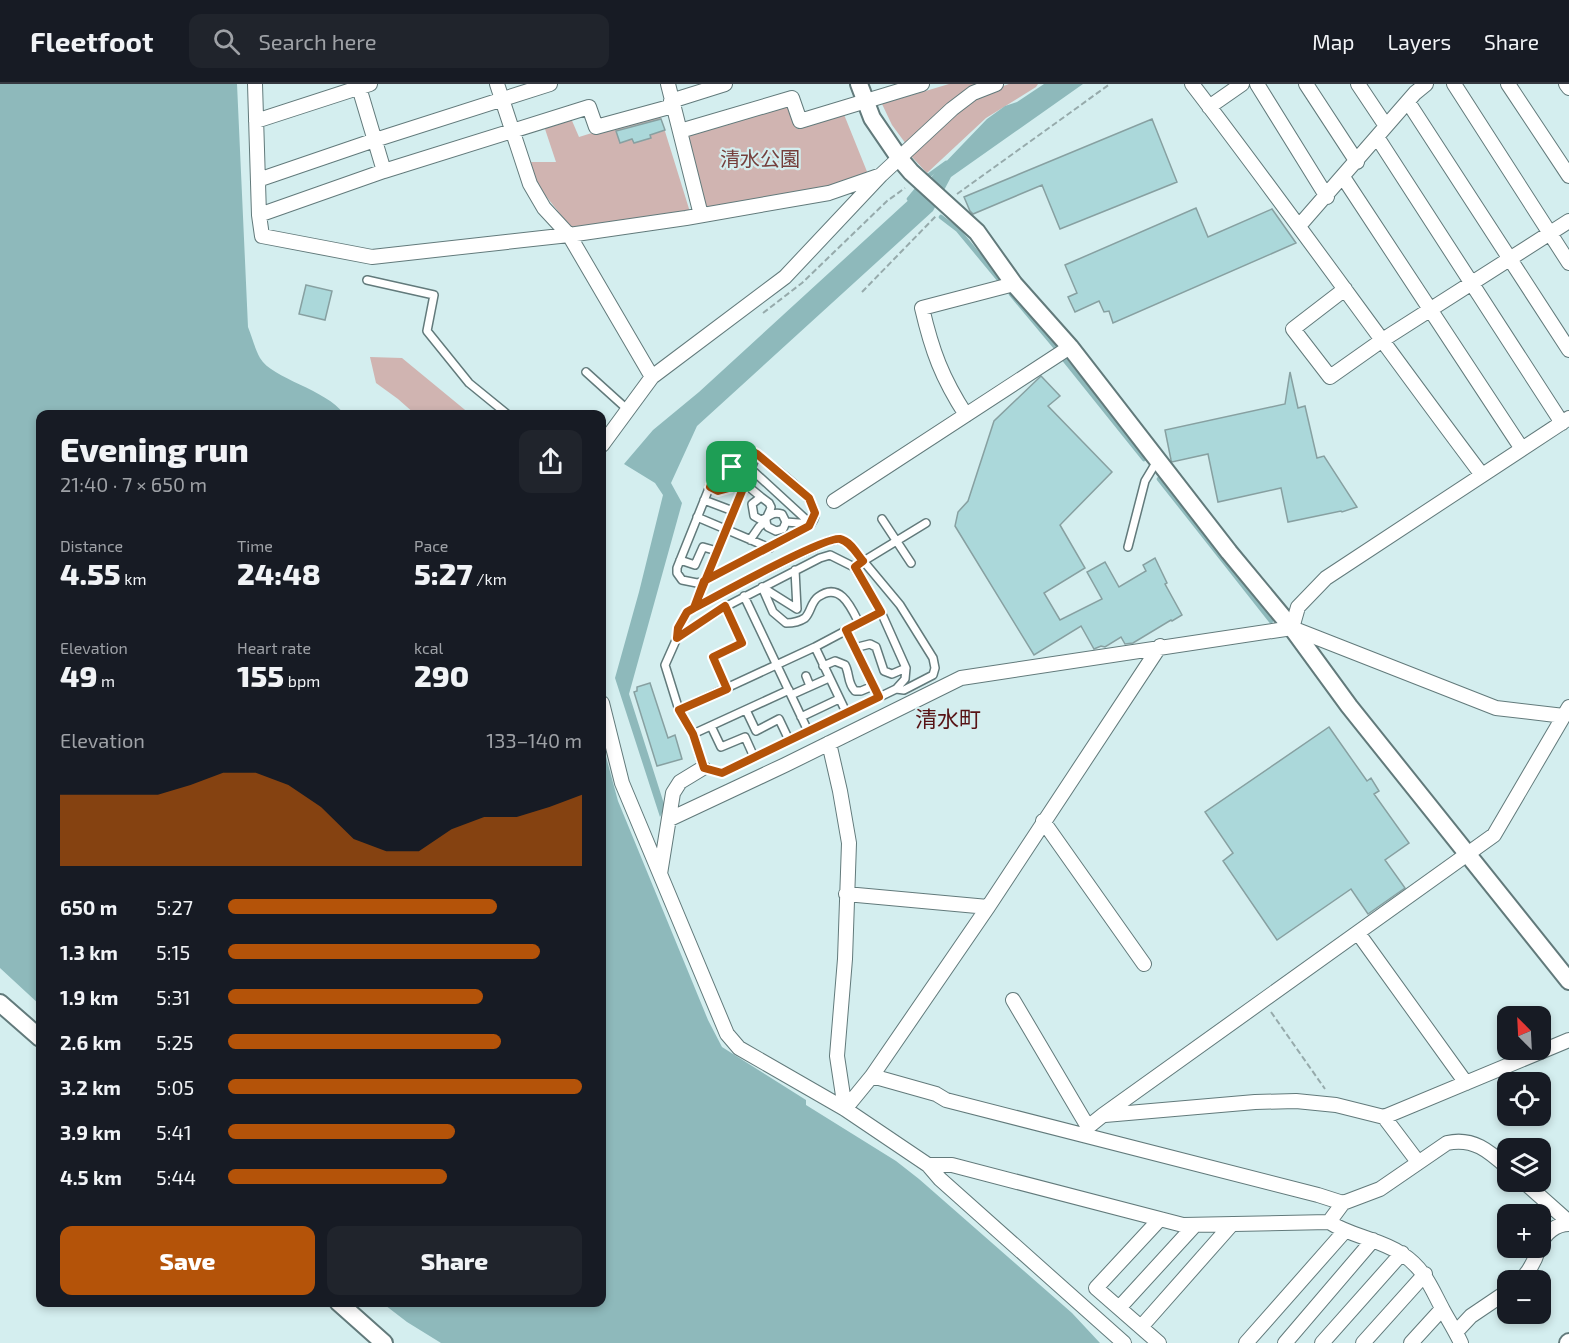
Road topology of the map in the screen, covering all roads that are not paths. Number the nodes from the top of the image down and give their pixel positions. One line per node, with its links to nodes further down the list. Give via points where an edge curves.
1 (255, 84): 24 (street)
2 (497, 84): 20 (street)
3 (550, 84): 20 (street)
4 (668, 84): 22 (street)
5 (725, 84): 22 (street)
6 (859, 84): 21 (street)
7 (922, 84): 21 (street)
8 (996, 84): 29 (street, via 973,93 952,109)
9 (1192, 84): 23 (street)
10 (1242, 84): 23 (street)
11 (1257, 84): 36 (street)
12 (1306, 84): 30 (street)
13 (1358, 84): 27 (street)
14 (1454, 84): 41 (street)
15 (1508, 84): 33 (street)
16 (1566, 84): 18 (street)
17 (363, 85): 24 (street); 28 (street)
18 (1569, 88)
19 (1415, 91): 27 (street); 43 (street)
20 (502, 100): 26 (street); 28 (street)
21 (864, 102): 25 (street, via 800,122 792,98); 29 (street)
22 (672, 103): 25 (street); 26 (street, via 596,127 589,107)
23 (1209, 107): 40 (street)
24 (256, 121): 35 (street)
25 (680, 131): 38 (street)
26 (514, 132): 31 (street); 42 (street, via 530,184 544,208)
27 (1382, 132): 30 (street); 47 (street)
28 (375, 140): 31 (street); 35 (street)
29 (900, 159): 32 (street); 46 (street, via 977,232)
30 (1357, 162): 34 (street)
31 (384, 171): 37 (street)
32 (881, 175): 38 (street, via 829,193); 54 (street, via 785,277)
33 (1569, 176)
34 (1343, 177): 36 (street); 49 (street)
35 (258, 180): 37 (street)
36 (1327, 197): 40 (street)
37 (259, 215): 42 (street, via 262,236 372,257)
38 (701, 215): 42 (street)
39 (1569, 221): 41 (street)
40 (1299, 226): 48 (street)
41 (1550, 233): 43 (street); 44 (street)
42 (569, 235): 54 (street)
43 (1510, 258): 47 (street); 52 (street)
44 (1569, 263)
45 (367, 280): 55 (lane, via 434,295 427,331 469,383)
46 (1014, 284): 51 (street); 57 (street, via 922,308 932,351)
47 (1471, 285): 49 (street); 58 (street)
48 (1345, 289): 50 (street); 50 (street, via 1293,329 1330,377)
49 (1432, 310): 50 (street); 60 (street)
50 (1381, 341): 64 (street)
51 (1070, 347): 57 (street); 62 (street)
52 (1569, 350)
53 (586, 372): 56 (lane)
54 (652, 377): 56 (street)
55 (502, 410)
56 (628, 410): 59 (street)
57 (966, 415): 69 (street)
58 (1565, 420): 60 (street)
59 (606, 440)
60 (1522, 448): 64 (street)
61 (757, 454): 63 (lane); 66 (lane, via 747,450 726,454); 76 (lane, via 809,498 815,513)
62 (1157, 461): 80 (lane, via 1145,482); 95 (street)
63 (751, 469): 65 (lane); 66 (lane, via 736,464 730,471 729,488 718,491); 76 (lane)
64 (1482, 475): 95 (street, via 1326,578 1298,607)
65 (744, 483): 67 (lane); 70 (lane)
66 (710, 487): 68 (lane)
67 (761, 497): 73 (lane, via 771,507); 73 (lane, via 752,504 753,511 757,518)
68 (704, 500): 70 (lane); 71 (lane)
69 (834, 501)
70 (733, 511): 77 (lane)
71 (697, 517): 77 (lane); 83 (lane)
72 (882, 519): 79 (lane)
73 (765, 520): 74 (lane, via 777,513); 74 (lane, via 771,530 779,531); 78 (lane)
74 (786, 522): 76 (lane)
75 (926, 523): 79 (lane)
76 (811, 524): 81 (lane)
77 (725, 531): 78 (lane); 82 (lane)
78 (750, 540): 81 (lane)
79 (897, 541): 84 (lane); 85 (lane)
80 (1128, 547)
81 (770, 548): 88 (lane)
82 (717, 550): 83 (lane, via 703,547 695,565); 88 (lane)
83 (680, 560): 88 (lane, via 677,573 682,580)
84 (863, 561): 86 (lane); 92 (lane, via 844,541 832,540); 109 (lane, via 900,605 933,658 933,675 904,690)
85 (911, 563)
86 (855, 567): 87 (lane, via 830,555); 93 (lane)
87 (795, 570): 89 (lane); 89 (lane, via 797,609)
88 (704, 581): 92 (lane)
89 (762, 586): 90 (lane); 94 (lane, via 773,612 786,623 798,622 818,597 832,593 849,602)
90 (744, 596): 91 (lane); 101 (lane)
91 (725, 606): 97 (lane); 108 (lane, via 742,643 713,657)
92 (694, 608): 97 (lane, via 687,612)
93 (881, 612): 94 (lane); 103 (lane)
94 (859, 623): 96 (lane)
95 (1292, 628): 98 (street); 115 (street, via 1496,708); 128 (street)
96 (846, 630): 99 (lane); 100 (lane)
97 (677, 638): 113 (lane, via 665,665)
98 (1160, 646): 123 (street, via 961,678); 127 (street)
99 (815, 647): 101 (lane); 102 (lane)
100 (854, 648): 103 (lane, via 865,644 876,647 884,671 892,674); 107 (lane)
101 (777, 664): 108 (lane); 110 (lane)
102 (824, 666): 105 (lane); 107 (lane, via 836,661 845,665 855,691)
103 (906, 668): 109 (lane, via 905,679)
104 (806, 676): 106 (lane)
105 (829, 678): 106 (lane); 112 (lane)
106 (810, 686): 110 (lane)
107 (873, 686): 111 (lane)
108 (727, 689): 113 (lane)
109 (896, 689): 111 (lane)
110 (790, 693): 114 (lane); 117 (lane)
111 (879, 697): 116 (lane)
112 (840, 699): 116 (lane); 117 (lane)
113 (679, 710): 121 (lane)
114 (746, 710): 119 (lane); 122 (lane, via 756,730 779,719)
115 (1566, 711): 128 (street, via 1494,835)
116 (846, 712): 120 (lane)
117 (801, 717): 120 (lane)
118 (606, 720): 129 (street, via 622,783)
119 (711, 726): 121 (lane); 124 (lane, via 721,747 745,737)
120 (808, 730): 122 (lane)
121 (693, 734): 125 (lane)
122 (789, 740): 124 (lane)
123 (829, 743): 126 (street); 130 (street, via 849,843)
124 (754, 757): 125 (lane, via 722,773)
125 (704, 768): 126 (street, via 680,782 673,793)
126 (670, 819): 129 (street)
127 (1043, 820): 131 (street); 133 (street)
128 (1466, 853): 132 (street); 134 (street)
129 (660, 874): 141 (street, via 727,1034 739,1048)
130 (846, 894): 131 (street); 141 (street, via 837,1056)
131 (987, 907): 139 (street)
132 (1358, 933): 140 (street); 142 (street)
133 (1144, 964)
134 (1569, 981)
135 (1013, 1000): 144 (street)
136 (0, 1003): 137 (street)
137 (36, 1034)
138 (1569, 1040): 140 (street)
139 (872, 1076): 141 (street); 144 (street, via 946,1100)
140 (1466, 1083): 143 (street)
141 (845, 1109): 147 (street)
142 (1103, 1115): 143 (street, via 1296,1101 1336,1105); 144 (street)
143 (1384, 1117): 146 (street)
144 (1085, 1131): 149 (street)
145 (1497, 1158): 146 (street, via 1486,1149 1463,1141 1447,1143)
146 (1418, 1162): 149 (street, via 1380,1189)
147 (928, 1165): 150 (street, via 952,1165); 167 (street)
148 (1535, 1192): 152 (street)
149 (1343, 1203): 151 (street)
150 (1160, 1219): 154 (street); 162 (street, via 1096,1288)
151 (1329, 1222): 153 (street); 156 (street)
152 (1569, 1223): 155 (street)
153 (1232, 1224): 154 (street); 164 (street)
154 (1195, 1225): 162 (street)
155 (1551, 1230)
156 (1344, 1232): 157 (street); 169 (street)
157 (1373, 1240): 158 (street); 170 (street)
158 (1402, 1253): 159 (street); 171 (street)
159 (1425, 1274): 163 (street); 172 (street)
160 (1497, 1298): 165 (street, via 1471,1316)
161 (344, 1307): 166 (street)
162 (1119, 1308): 164 (street)
163 (1442, 1309): 165 (street); 173 (street)
164 (1141, 1327): 168 (street)
165 (1458, 1338)
166 (384, 1343)
167 (1125, 1343)
168 (1159, 1343)
169 (1246, 1343)
170 (1285, 1343)
171 (1322, 1343)
172 (1363, 1343)
173 (1411, 1343)

